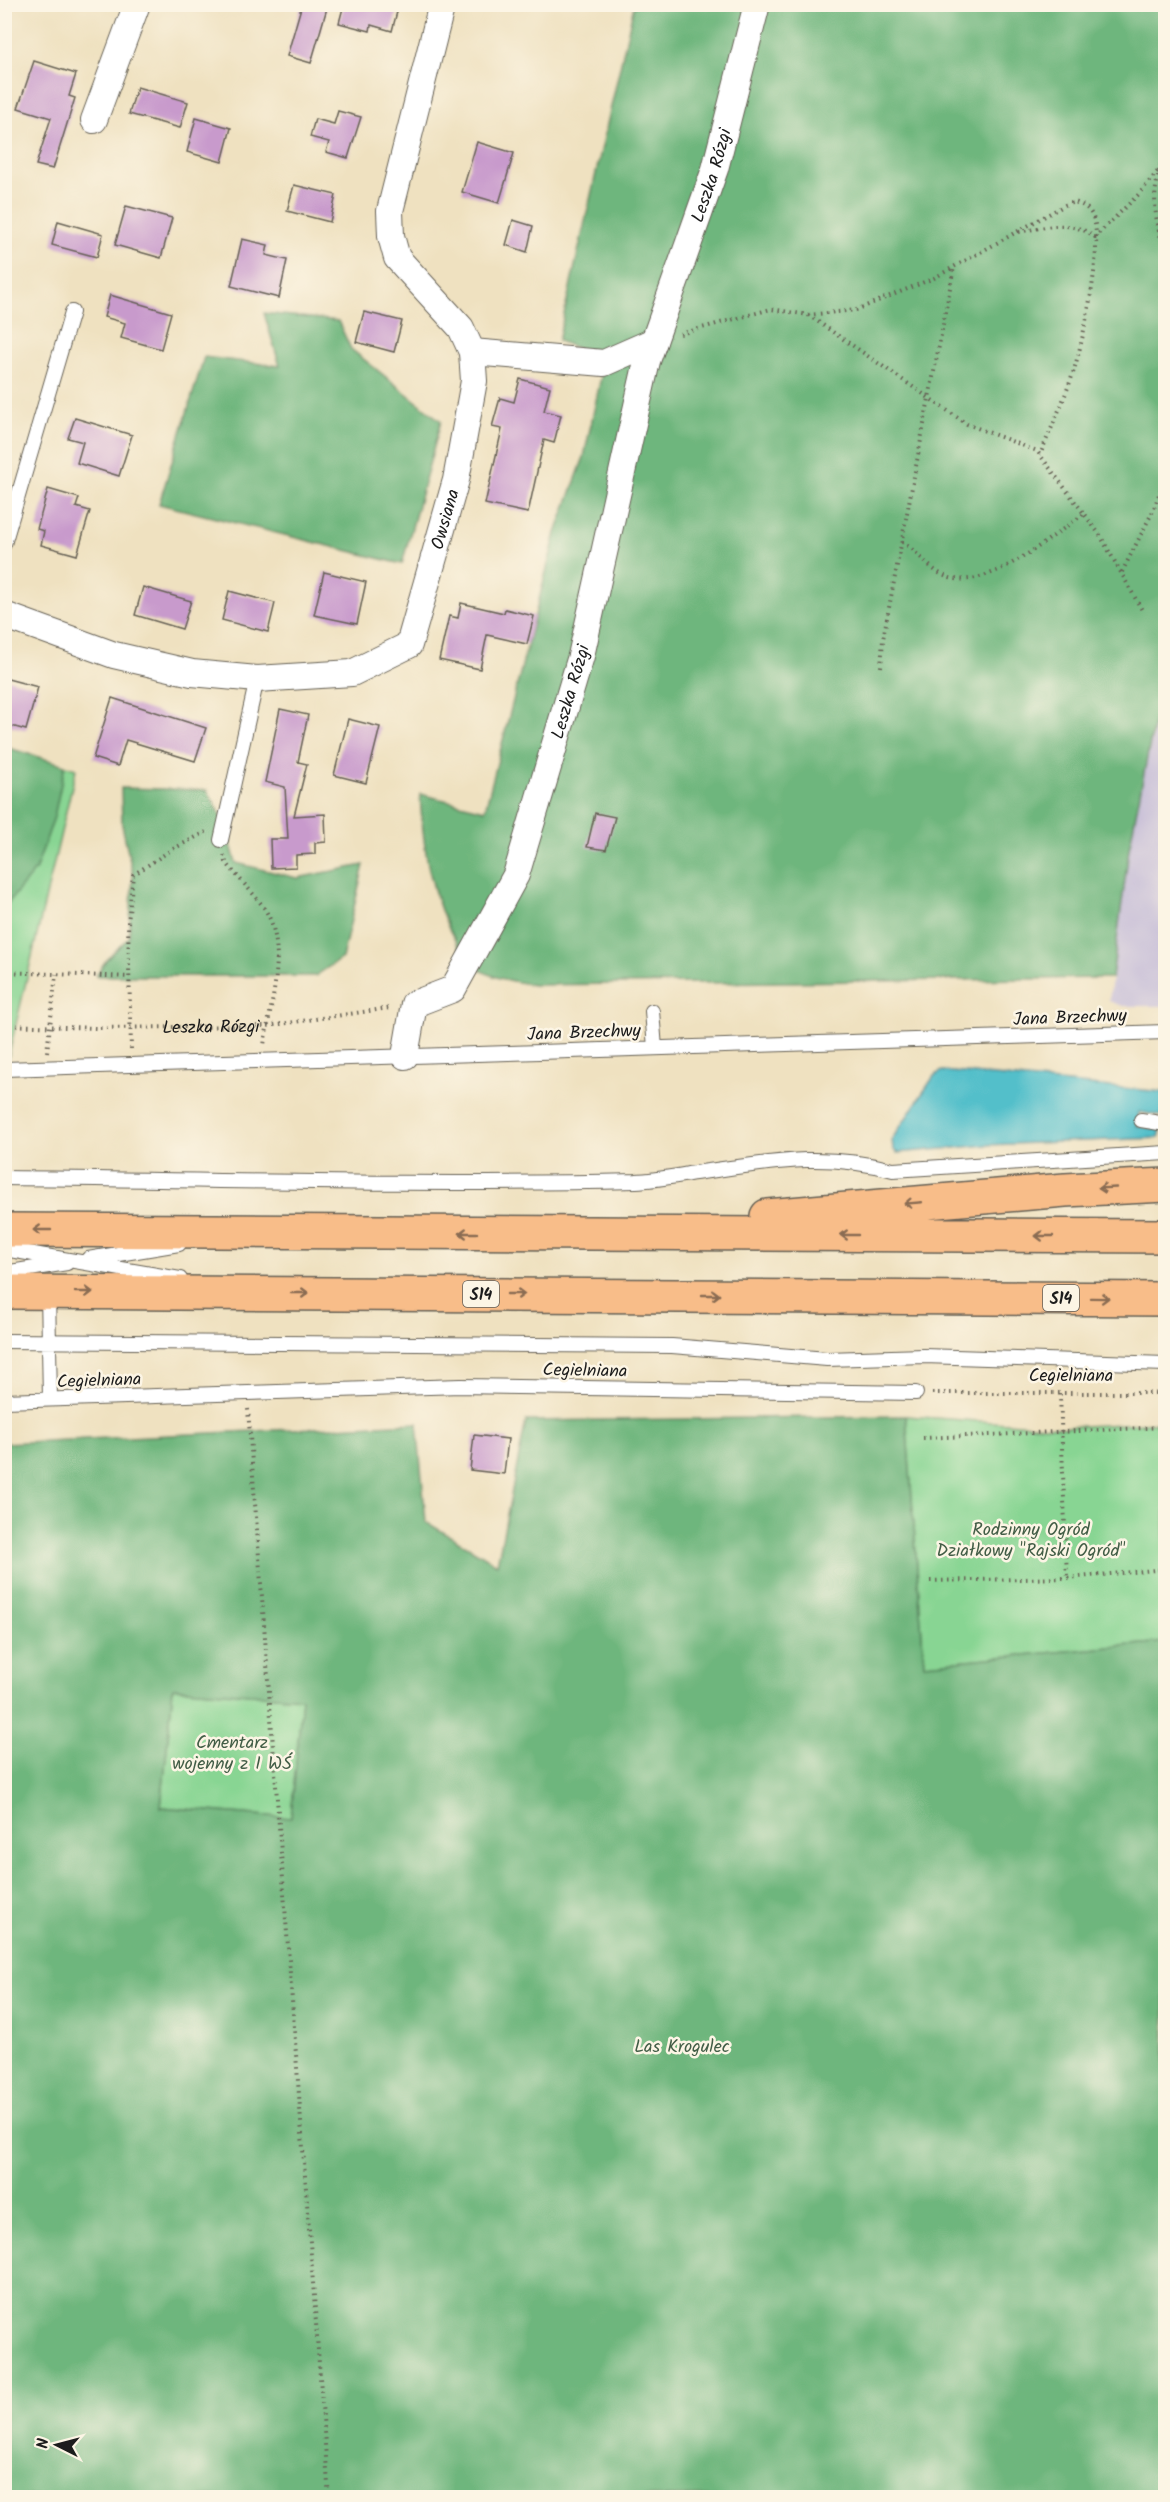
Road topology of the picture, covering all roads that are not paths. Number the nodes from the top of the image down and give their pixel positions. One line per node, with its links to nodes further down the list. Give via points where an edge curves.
1 (137, 4): 4 (street)
2 (442, 4): 7 (street, Owsiana, via 390,211 391,236 397,258 461,328)
3 (757, 4): 6 (street, Leszka Rózgi, via 715,169)
4 (94, 120)
5 (72, 312): 8 (lane)
6 (654, 341): 7 (street, via 604,363); 15 (street, Leszka Rózgi, via 646,361 580,656 516,875 453,989 414,1004)
7 (472, 352): 10 (street, Owsiana, via 474,381 456,480 409,645 352,673)
8 (4, 544)
9 (4, 615): 10 (street, Owsiana, via 114,655 192,673)
10 (257, 679): 11 (lane)
11 (221, 840)
12 (652, 1011): 14 (lane)
13 (1166, 1032): 14 (lane, Jana Brzechwy)
14 (655, 1048): 15 (lane, Jana Brzechwy)
15 (405, 1056): 16 (lane, Jana Brzechwy)
16 (4, 1069)
17 (1142, 1120): 18 (lane)
18 (1166, 1124)
19 (1166, 1153): 20 (lane, via 892,1170 857,1161 783,1160 640,1181)
20 (4, 1178)
21 (1166, 1185): 24 (highway, one-way to 24, via 842,1208)
22 (4, 1230): 23 (highway, one-way to 22)
23 (258, 1231): 24 (highway, one-way to 23); 27 (lane)
24 (590, 1233): 25 (highway, one-way to 24)
25 (1166, 1236)
26 (4, 1249): 27 (lane)
27 (77, 1261): 28 (lane); 31 (lane)
28 (4, 1273)
29 (4, 1292): 30 (highway, S14)
30 (48, 1292): 31 (highway, S14, one-way to 31); 34 (lane)
31 (259, 1293): 32 (highway, S14, one-way to 32)
32 (1166, 1299)
33 (4, 1341): 34 (lane)
34 (49, 1344): 35 (lane, via 672,1346 827,1359 924,1356); 37 (lane)
35 (1166, 1364)
36 (916, 1393): 37 (lane, Cegielniana, via 460,1386)
37 (50, 1400): 38 (lane, Cegielniana)
38 (4, 1401)

